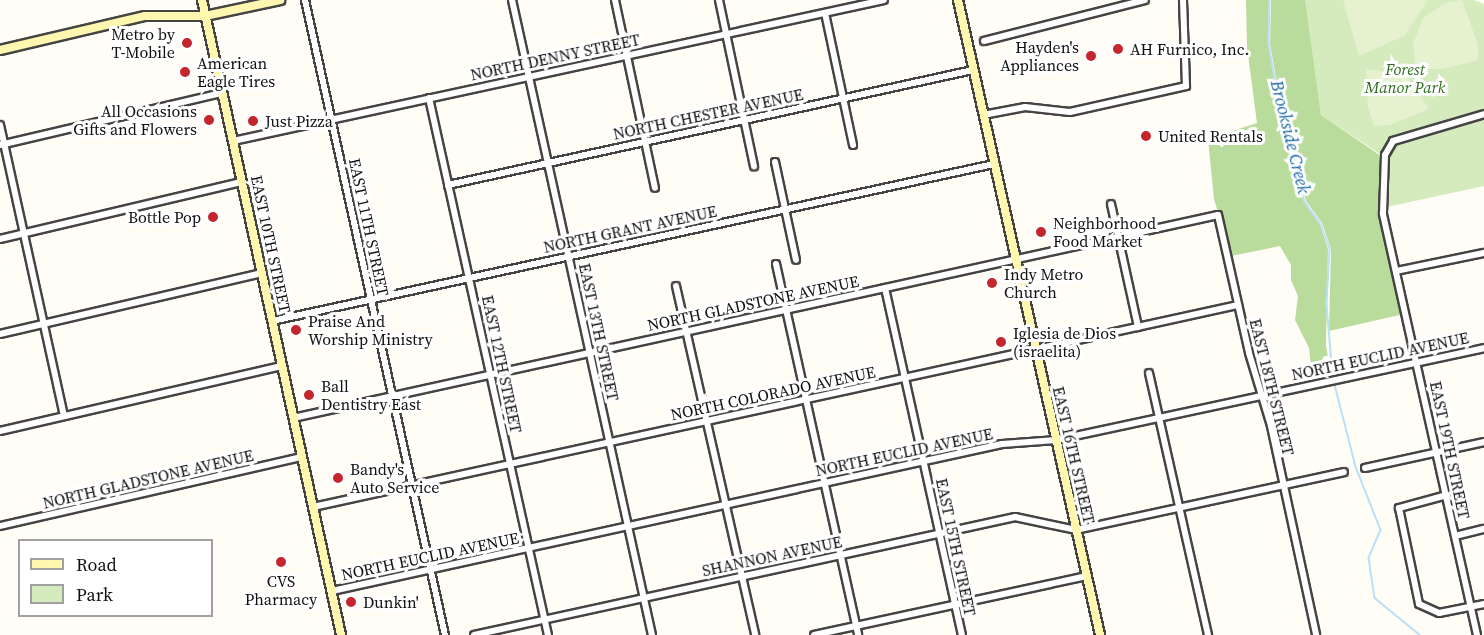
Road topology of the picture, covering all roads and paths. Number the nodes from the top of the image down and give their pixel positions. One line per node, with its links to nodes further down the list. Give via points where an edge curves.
1 (202, 0): 12 (main road, EAST 10TH STREET)
2 (280, 0): 12 (main road)
3 (305, 0): 24 (street, EAST 11TH STREET)
4 (512, 0): 18 (street, EAST 13TH STREET)
5 (615, 0): 16 (street)
6 (719, 0): 13 (street)
7 (884, 0): 11 (street, NORTH DENNY STREET)
8 (958, 0): 17 (main road, EAST 16TH STREET)
9 (1145, 0): 14 (street)
10 (1183, 0): 23 (street, via 1186,86 1068,112 1025,107)
11 (825, 13): 13 (street, NORTH DENNY STREET); 21 (street)
12 (205, 16): 15 (main road, via 145,16); 19 (main road, EAST 10TH STREET)
13 (726, 34): 16 (street, NORTH DENNY STREET); 25 (street)
14 (984, 41)
15 (0, 50)
16 (627, 56): 18 (street, NORTH DENNY STREET); 28 (street)
17 (973, 70): 21 (street, NORTH CHESTER AVENUE); 23 (main road, EAST 16TH STREET)
18 (529, 77): 20 (street, NORTH DENNY STREET); 32 (street, EAST 13TH STREET)
19 (222, 93): 27 (main road, EAST 10TH STREET); 29 (street)
20 (429, 98): 24 (street, NORTH DENNY STREET); 36 (street, EAST 12TH STREET)
21 (843, 99): 25 (street, NORTH CHESTER AVENUE); 30 (street)
22 (1484, 114): 49 (street, EAST 19TH STREET, via 1404,135 1390,145 1385,155 1383,213)
23 (983, 115): 33 (main road, EAST 16TH STREET)
24 (332, 120): 27 (street, NORTH DENNY STREET); 54 (street, EAST 11TH STREET)
25 (744, 120): 28 (street, NORTH CHESTER AVENUE); 34 (street)
26 (0, 125): 29 (street)
27 (233, 141): 35 (main road, EAST 10TH STREET)
28 (645, 142): 32 (street, NORTH CHESTER AVENUE); 37 (street)
29 (2, 144): 41 (street)
30 (853, 145)
31 (775, 162): 39 (street)
32 (548, 163): 36 (street, NORTH CHESTER AVENUE); 45 (street, EAST 13TH STREET)
33 (994, 164): 39 (street, NORTH GRANT AVENUE); 47 (main road, EAST 16TH STREET)
34 (754, 166)
35 (242, 182): 41 (street); 50 (main road, EAST 10TH STREET)
36 (448, 185): 51 (street, EAST 12TH STREET)
37 (655, 188)
38 (1111, 204): 42 (street)
39 (785, 210): 45 (street, NORTH GRANT AVENUE); 46 (street)
40 (1218, 215): 42 (street, NORTH GLADSTONE AVENUE); 55 (street, EAST 18TH STREET)
41 (24, 233): 43 (street); 58 (street)
42 (1118, 237): 47 (street, NORTH GLADSTONE AVENUE); 59 (street)
43 (0, 239)
44 (1484, 253): 49 (street)
45 (568, 257): 51 (street, NORTH GRANT AVENUE); 64 (street, EAST 13TH STREET)
46 (796, 260)
47 (1016, 260): 53 (street, NORTH GLADSTONE AVENUE); 63 (main road, EAST 16TH STREET)
48 (776, 264): 56 (street)
49 (1396, 271): 65 (street, EAST 19TH STREET)
50 (262, 273): 57 (main road, EAST 10TH STREET); 58 (street)
51 (469, 279): 54 (street, NORTH GRANT AVENUE); 68 (street, EAST 12TH STREET)
52 (676, 286): 60 (street)
53 (885, 288): 56 (street, NORTH GLADSTONE AVENUE); 69 (street, EAST 15TH STREET)
54 (371, 300): 57 (street, NORTH GRANT AVENUE); 70 (street, EAST 11TH STREET)
55 (1238, 305): 59 (street, NORTH COLORADO AVENUE); 71 (street, EAST 18TH STREET)
56 (786, 310): 60 (street, NORTH GLADSTONE AVENUE); 72 (street)
57 (272, 321): 66 (main road, EAST 10TH STREET)
58 (44, 324): 61 (street); 73 (street)
59 (1138, 327): 63 (street, NORTH COLORADO AVENUE)
60 (687, 332): 64 (street, NORTH GLADSTONE AVENUE); 76 (street)
61 (0, 334)
62 (1484, 348): 65 (street, NORTH EUCLID AVENUE)
63 (1036, 350): 69 (street, NORTH COLORADO AVENUE); 78 (main road, EAST 16TH STREET)
64 (590, 353): 68 (street, NORTH GLADSTONE AVENUE); 79 (street, EAST 13TH STREET)
65 (1417, 362): 71 (street, NORTH EUCLID AVENUE); 81 (street, EAST 19TH STREET)
66 (282, 366): 73 (street); 74 (main road, EAST 10TH STREET)
67 (1149, 373): 75 (street)
68 (490, 375): 70 (street, NORTH GLADSTONE AVENUE); 84 (street, EAST 12TH STREET)
69 (905, 378): 72 (street, NORTH COLORADO AVENUE); 83 (street, EAST 15TH STREET)
70 (392, 396): 74 (street, NORTH GLADSTONE AVENUE); 89 (street, EAST 11TH STREET)
71 (1260, 396): 75 (street, NORTH EUCLID AVENUE); 88 (street, EAST 18TH STREET, via 1271,426)
72 (806, 400): 76 (street, NORTH COLORADO AVENUE); 87 (street)
73 (64, 416): 77 (street)
74 (294, 418): 82 (main road, EAST 10TH STREET)
75 (1160, 418): 78 (street, NORTH EUCLID AVENUE); 93 (street)
76 (707, 421): 79 (street, NORTH COLORADO AVENUE); 91 (street)
77 (0, 431)
78 (1056, 440): 83 (street, NORTH EUCLID AVENUE, via 1002,444); 96 (main road, EAST 16TH STREET)
79 (609, 442): 84 (street, NORTH COLORADO AVENUE); 95 (street, EAST 13TH STREET)
80 (1484, 442): 81 (street)
81 (1438, 452): 85 (street); 90 (street, EAST 19TH STREET)
82 (302, 457): 92 (main road, EAST 10TH STREET); 94 (street, NORTH GLADSTONE AVENUE)
83 (924, 462): 87 (street, NORTH EUCLID AVENUE); 98 (street, EAST 15TH STREET)
84 (510, 464): 89 (street, NORTH COLORADO AVENUE); 100 (street, EAST 12TH STREET)
85 (1365, 468)
86 (1344, 472): 88 (street)
87 (824, 483): 91 (street, NORTH EUCLID AVENUE); 101 (street)
88 (1282, 485): 93 (street); 123 (street, EAST 18TH STREET)
89 (412, 486): 92 (street, NORTH COLORADO AVENUE); 102 (street, EAST 11TH STREET)
90 (1446, 495): 99 (street, EAST 19TH STREET); 109 (street, via 1403,504 1399,511 1419,604 1439,613)
91 (726, 505): 95 (street, NORTH EUCLID AVENUE); 103 (street)
92 (313, 507): 105 (main road, EAST 10TH STREET)
93 (1180, 508): 96 (street); 122 (street)
94 (0, 526)
95 (628, 526): 100 (street, NORTH EUCLID AVENUE); 106 (street, EAST 13TH STREET)
96 (1076, 530): 98 (street, SHANNON AVENUE, via 1018,516); 104 (main road, EAST 16TH STREET)
97 (1484, 530): 99 (street)
98 (939, 533): 101 (street, SHANNON AVENUE); 107 (street, EAST 15TH STREET)
99 (1455, 536): 109 (street, EAST 19TH STREET)
100 (529, 548): 102 (street, NORTH EUCLID AVENUE); 110 (street, EAST 12TH STREET)
101 (840, 555): 103 (street, SHANNON AVENUE); 111 (street)
102 (430, 570): 105 (street, NORTH EUCLID AVENUE); 113 (street, EAST 11TH STREET)
103 (742, 576): 106 (street, SHANNON AVENUE); 117 (street)
104 (1086, 576): 107 (street); 121 (main road, EAST 16TH STREET)
105 (332, 591): 112 (main road, EAST 10TH STREET)
106 (644, 598): 110 (street, SHANNON AVENUE); 116 (street, EAST 13TH STREET)
107 (955, 604): 111 (street); 120 (street, EAST 15TH STREET)
108 (1484, 604): 109 (street)
109 (1471, 607): 124 (street, EAST 19TH STREET)
110 (544, 620): 114 (street, SHANNON AVENUE); 115 (street, EAST 12TH STREET)
111 (856, 626): 118 (street); 119 (street)
112 (341, 635)
113 (445, 635)
114 (474, 635)
115 (548, 635)
116 (652, 635)
117 (755, 635)
118 (814, 635)
119 (858, 635)
120 (962, 635)
121 (1100, 635)
122 (1208, 635)
123 (1316, 635)
124 (1477, 635)

